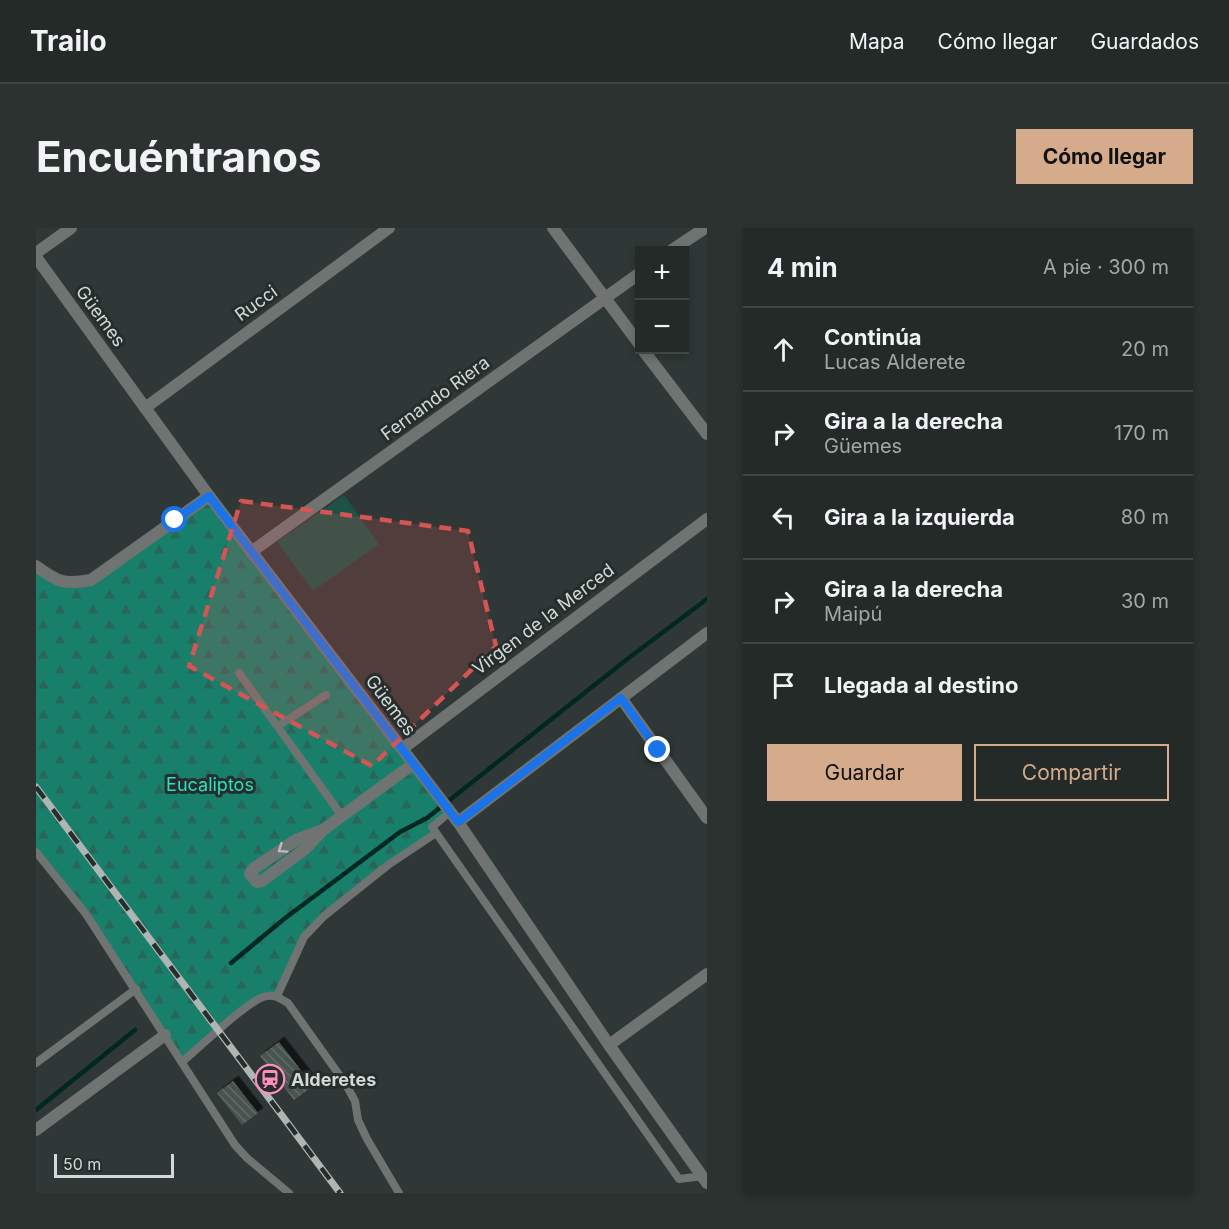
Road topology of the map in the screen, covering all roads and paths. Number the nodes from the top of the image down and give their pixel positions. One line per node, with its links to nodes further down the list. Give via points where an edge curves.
1 (71, 228): 6 (street)
2 (389, 228): 11 (street, Rucci)
3 (553, 228): 8 (street)
4 (705, 228): 5 (street)
5 (678, 246)
6 (36, 255): 11 (street, Güemes)
7 (635, 276): 8 (street, Fernando Riera)
8 (604, 298): 9 (street); 15 (street, Fernando Riera)
9 (635, 340)
10 (646, 354): 12 (street)
11 (145, 408): 13 (street, Güemes)
12 (707, 434)
13 (209, 496): 15 (street, Güemes); 16 (street, via 91,580 70,584 51,578)
14 (707, 519): 22 (street, Virgen de la Merced)
15 (251, 552): 22 (street, Güemes)
16 (36, 566)
17 (707, 633): 20 (street)
18 (239, 673): 21 (lane)
19 (326, 695): 21 (lane)
20 (621, 698): 24 (street); 26 (street)
21 (278, 726): 25 (lane)
22 (402, 749): 23 (street, Güemes)
23 (413, 764): 24 (street, Güemes); 25 (street)
24 (452, 815): 28 (lane, via 432,827); 34 (street, Güemes)
25 (342, 816): 27 (street)
26 (707, 818)
27 (323, 830): 27 (street, one-way to 27, via 296,840 253,869 253,879 262,881 305,849)
28 (436, 833): 32 (lane, via 323,917 304,937); 38 (lane, via 679,1179)
29 (36, 852): 31 (lane, via 86,914)
30 (707, 974): 34 (street)
31 (136, 989): 33 (lane); 36 (lane)
32 (277, 996): 35 (lane, via 265,996 250,1004); 40 (lane, via 288,1004 345,1083 355,1101 358,1120)
33 (165, 1035): 35 (lane); 37 (street)
34 (609, 1045): 38 (street, Güemes)
35 (182, 1062): 39 (lane, via 235,1145)
36 (36, 1063)
37 (36, 1131)
38 (705, 1180)
39 (290, 1193)
40 (399, 1193)

